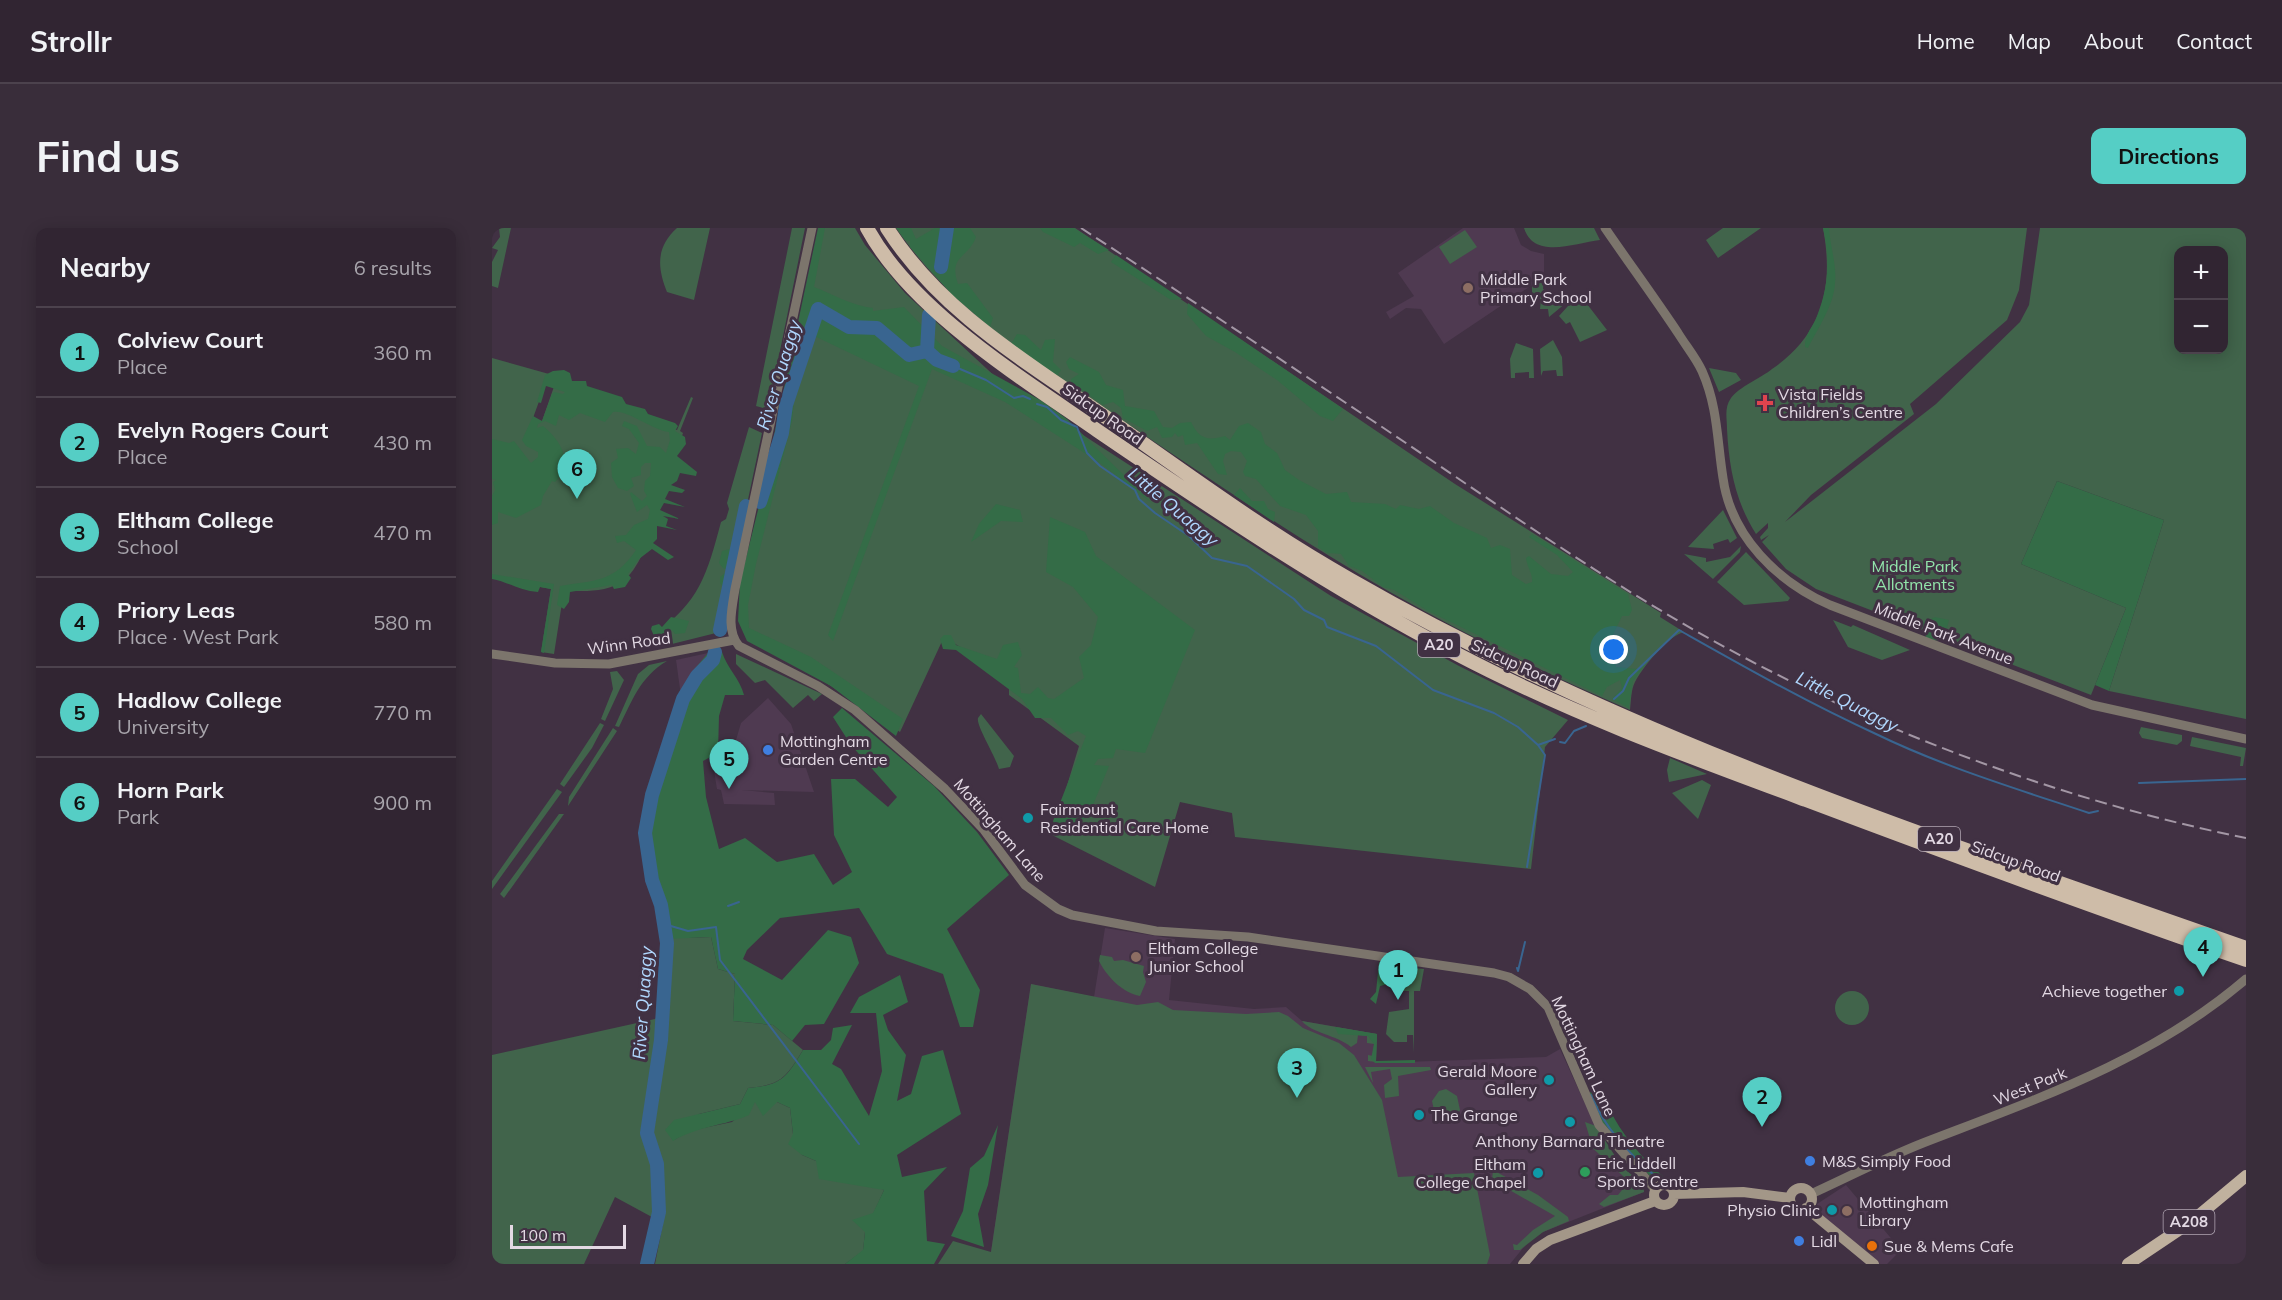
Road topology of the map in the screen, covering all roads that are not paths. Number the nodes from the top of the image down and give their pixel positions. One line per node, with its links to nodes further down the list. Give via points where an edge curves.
1 (812, 228): 5 (street, via 735,589 731,619)
2 (867, 228): 9 (highway, Sidcup Road / A20, via 911,287 945,319 1033,386 1266,545 1457,655 1662,746)
3 (887, 228): 8 (highway, Sidcup Road / A20, via 926,280 971,322 1185,473 1352,582 1549,682 1708,752)
4 (1605, 228): 7 (street, Middle Park Avenue, via 1702,372 1715,403 1723,480 1736,519 1782,578 1830,605 2092,705)
5 (734, 640): 6 (street, Winn Road, via 609,664 555,663); 12 (street, Mottingham Lane, via 745,650 818,686 855,710 972,816 1025,885 1058,909 1156,931 1313,945 1486,972 1517,981 1548,1007 1599,1125)
6 (492, 654)
7 (2246, 739)
8 (2246, 948)
9 (2246, 960)
10 (2246, 979): 14 (street, West Park, via 2199,1015 2107,1070 1920,1144)
11 (2246, 1176): 20 (main road, A208, via 2192,1221)
12 (1655, 1189): 13 (main road, via 1667,1185); 16 (main road)
13 (1674, 1194): 15 (main road, via 1743,1192); 16 (main road, via 1668,1205)
14 (1810, 1194): 15 (main road, via 1799,1188 1792,1191); 17 (main road, via 1811,1202)
15 (1790, 1198): 17 (main road, via 1793,1206)
16 (1655, 1201): 18 (main road, via 1550,1240)
17 (1806, 1208): 19 (main road)
18 (1523, 1264)
19 (1874, 1264)
20 (2128, 1264)

